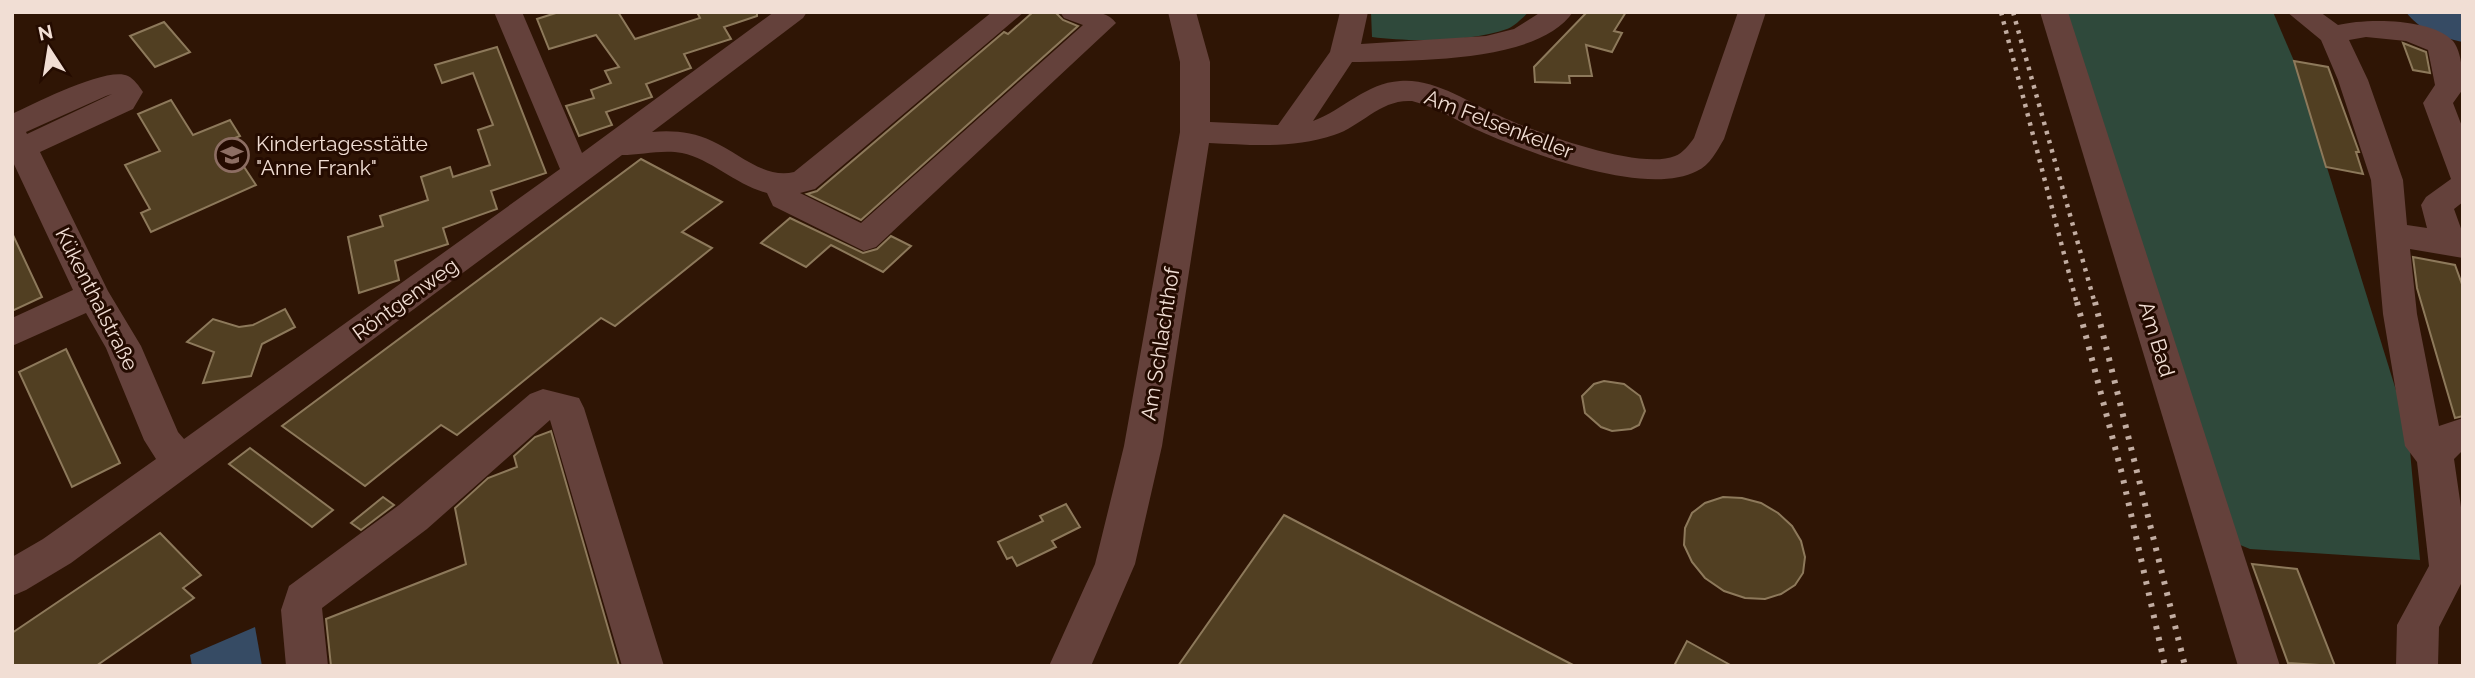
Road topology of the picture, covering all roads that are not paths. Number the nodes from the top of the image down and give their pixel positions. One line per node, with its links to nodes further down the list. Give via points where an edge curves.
1 (508, 12): 17 (street, via 568,157)
2 (793, 12): 16 (street, Röntgenweg)
3 (1010, 12): 19 (street, via 804,181)
4 (1074, 12): 19 (street, via 1102,23 863,239 784,198)
5 (1182, 12): 13 (street, Am Schlachthof, via 1195,62)
6 (1354, 12): 12 (street)
7 (1559, 12): 12 (street, via 1517,39 1475,48)
8 (1752, 12): 14 (street, Am Felsenkeller, via 1709,139 1682,166 1632,168 1574,155 1410,90 1386,93 1328,127)
9 (2054, 12): 31 (street, Am Bad)
10 (2301, 12): 11 (street)
11 (2333, 35): 18 (street, via 2366,28 2434,40 2442,46 2450,86 2438,103); 21 (street, via 2386,180)
12 (1344, 53): 14 (street, via 1306,106)
13 (1195, 132): 14 (street, Am Felsenkeller); 30 (street, Am Schlachthof, via 1134,491 1115,564)
14 (1294, 134)
15 (16, 136): 23 (street, Kükenthalstraße)
16 (615, 144): 17 (street, Röntgenweg); 19 (street, via 686,144)
17 (580, 169): 26 (street, Röntgenweg)
18 (2463, 172)
19 (780, 185)
20 (2463, 187): 22 (street, via 2437,205)
21 (2392, 234): 22 (street); 25 (street, via 2400,313 2424,446)
22 (2455, 245)
23 (93, 295): 24 (street); 26 (street, Kükenthalstraße, via 123,346 163,440)
24 (12, 334)
25 (2449, 444): 32 (street, via 2449,568 2418,625)
26 (180, 462): 27 (street, Röntgenweg)
27 (12, 578)
28 (307, 666): 29 (street, via 303,599 413,517 543,404 566,408)
29 (643, 666)
30 (1070, 666)
31 (2259, 666)
32 (2417, 666)

